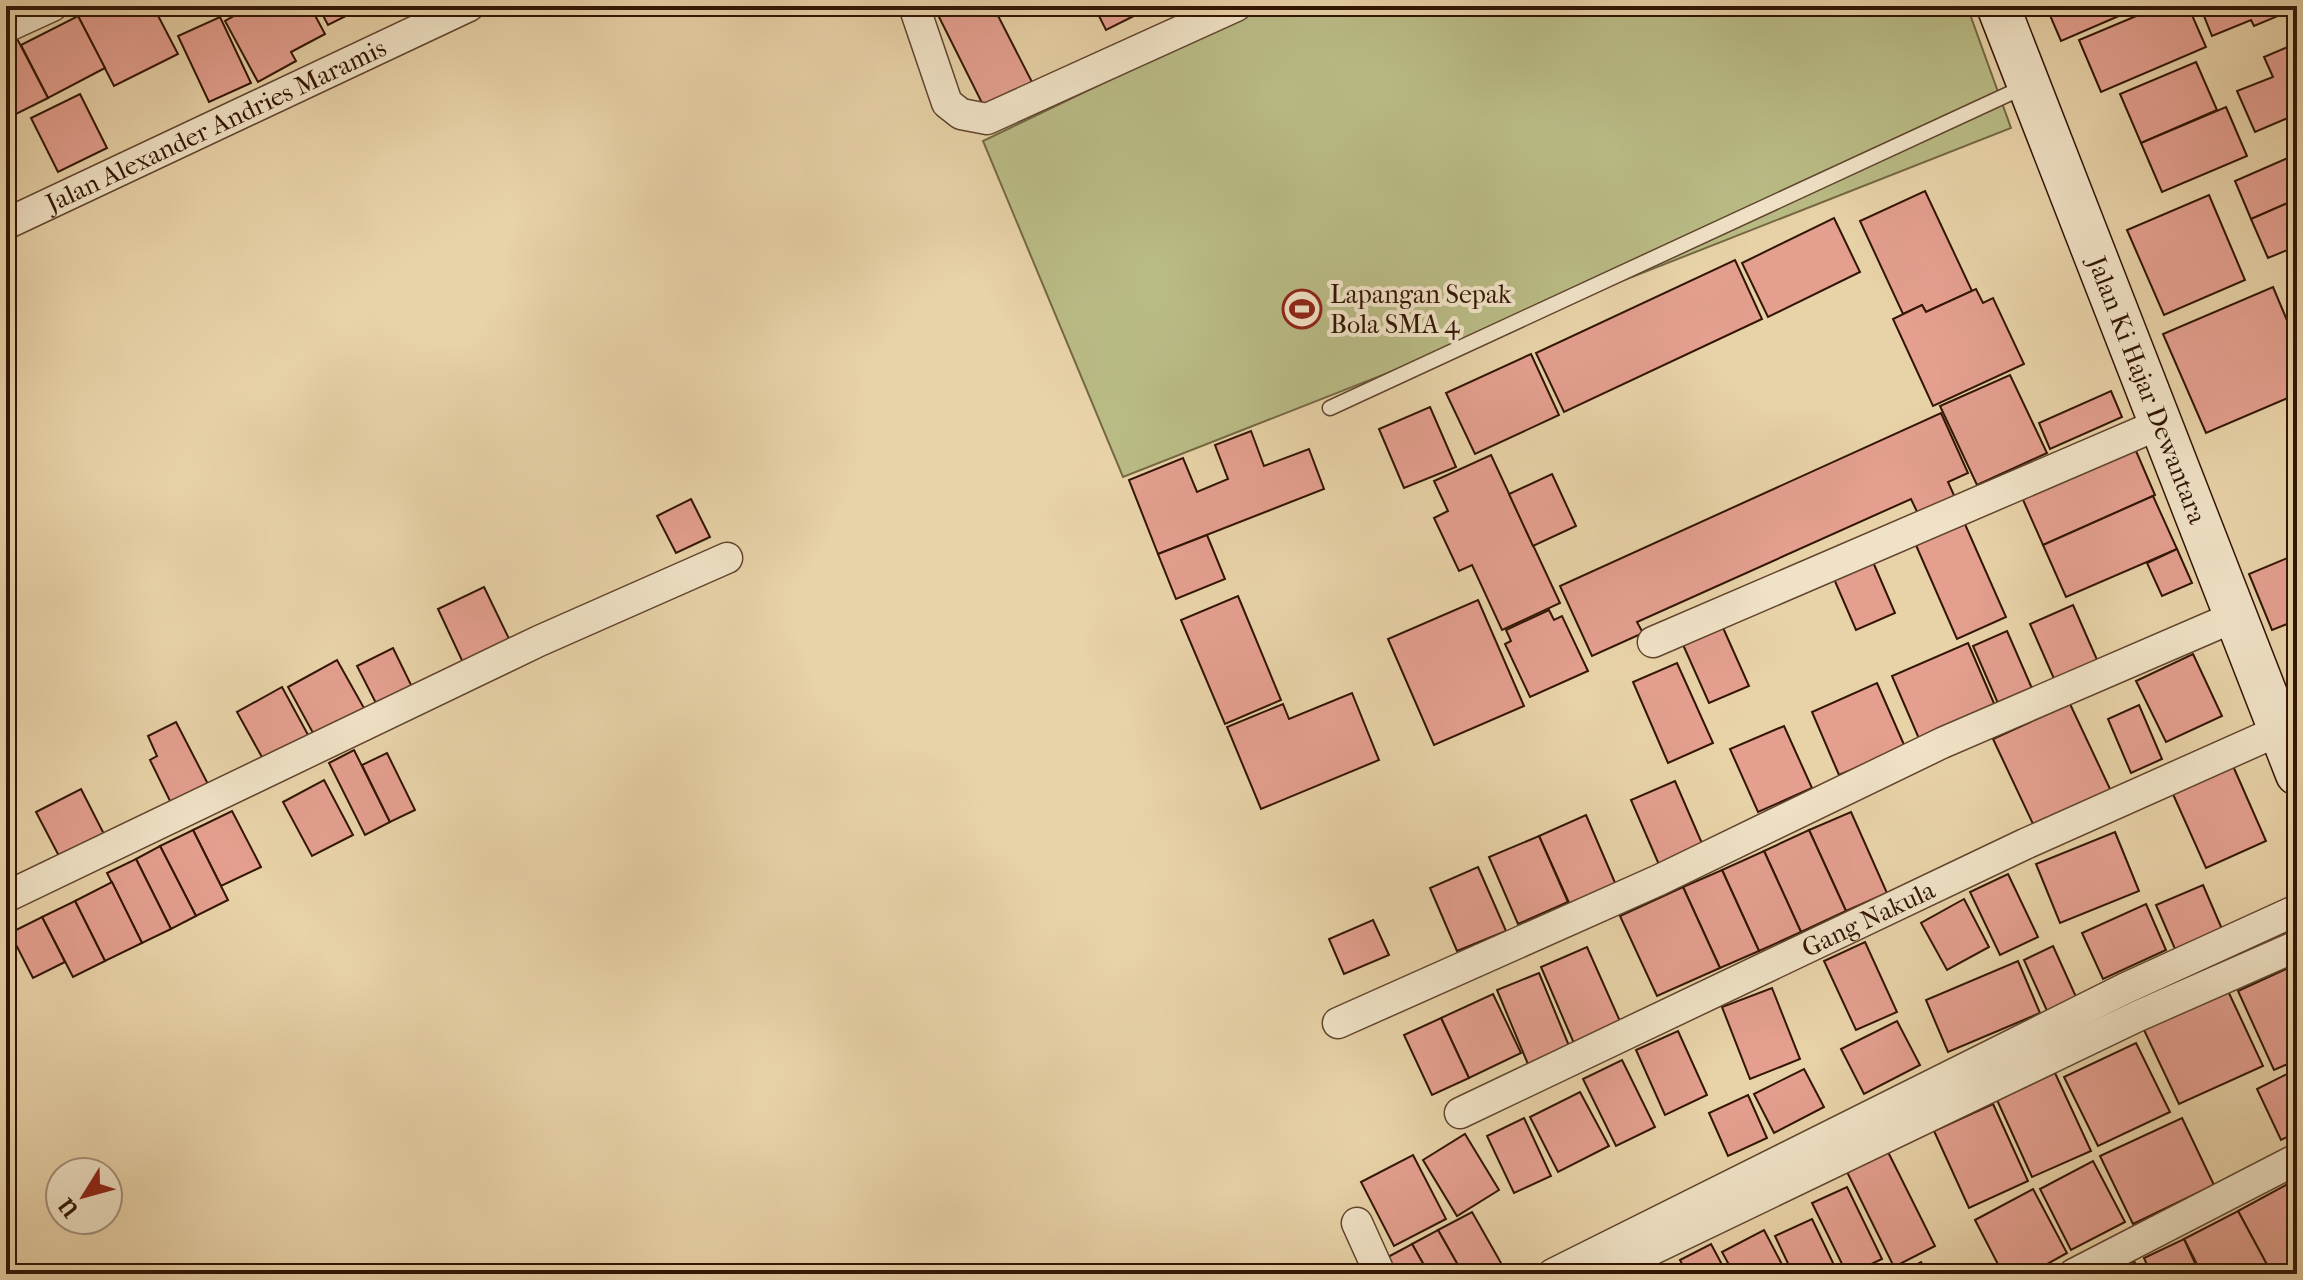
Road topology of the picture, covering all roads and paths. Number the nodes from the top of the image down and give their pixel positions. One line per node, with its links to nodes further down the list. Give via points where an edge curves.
1 (52, 6): 6 (street)
2 (469, 6): 8 (street, Jalan Alexander Andries Maramis)
3 (914, 6): 4 (street, via 947,103 961,114 987,119)
4 (1236, 6)
5 (1998, 6): 7 (main road, Jalan Ki Hajar Dewantara)
6 (6, 27)
7 (2029, 85): 9 (lane); 10 (main road, Jalan Ki Hajar Dewantara)
8 (6, 224)
9 (1330, 408)
10 (2162, 423): 12 (main road, Jalan Ki Hajar Dewantara); 13 (street)
11 (727, 558): 16 (street, via 539,641)
12 (2234, 617): 14 (main road, Jalan Ki Hajar Dewantara); 21 (street, via 1942,743 1659,880)
13 (1653, 642)
14 (2278, 731): 15 (main road, Jalan Ki Hajar Dewantara); 22 (street, Gang Nakula, via 2025,844)
15 (2297, 774)
16 (6, 897)
17 (2297, 910): 19 (street)
18 (2297, 946): 20 (street)
19 (2126, 988): 20 (street); 24 (street)
20 (2138, 1016): 24 (street)
21 (1338, 1023)
22 (1460, 1113)
23 (2297, 1159): 29 (street)
24 (1711, 1207): 27 (street); 28 (street)
25 (1357, 1223): 26 (street)
26 (1380, 1274)
27 (1553, 1274)
28 (1601, 1274)
29 (2074, 1274)

